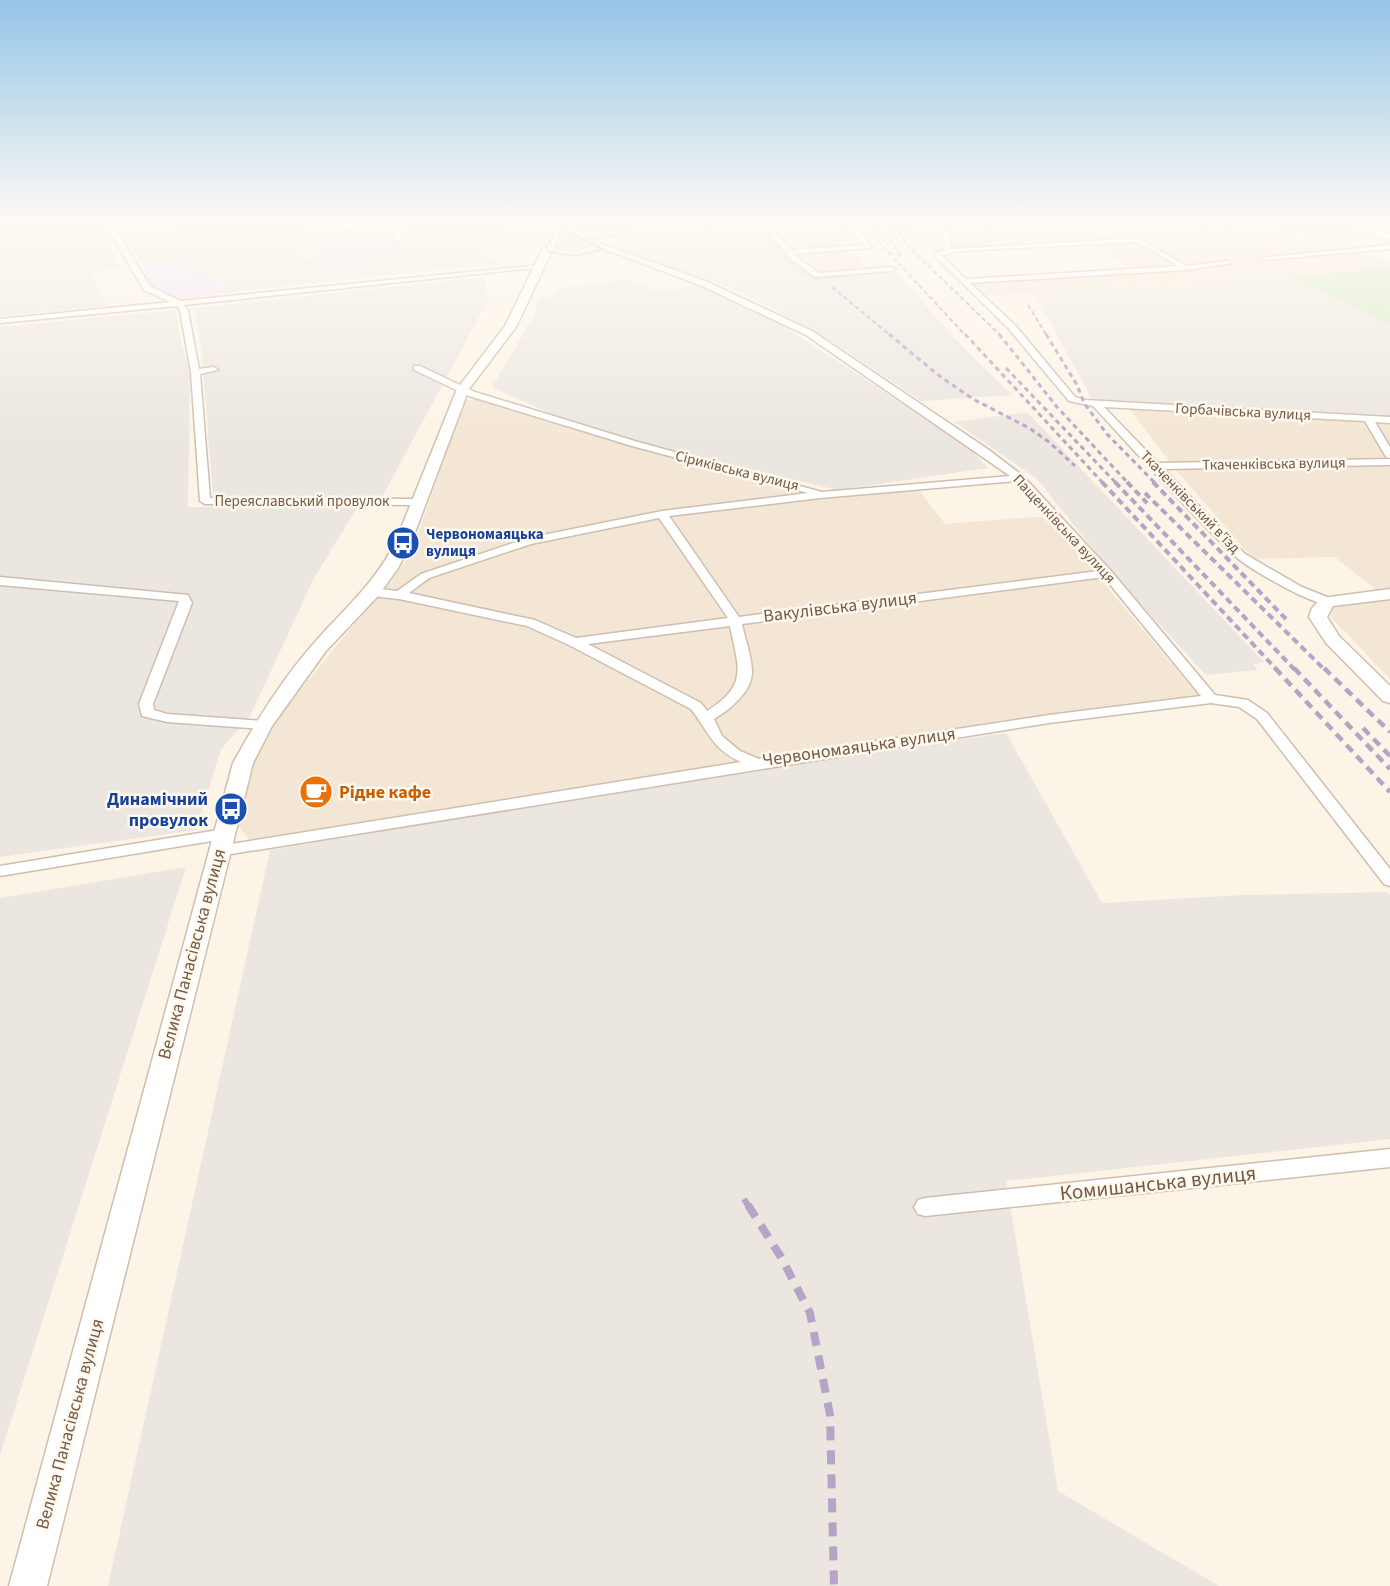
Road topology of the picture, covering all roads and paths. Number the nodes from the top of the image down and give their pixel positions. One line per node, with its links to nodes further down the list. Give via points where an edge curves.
1 (158, 293): 6 (street)
2 (279, 293): 6 (street)
3 (527, 293): 11 (street, Велика Панасівська вулиця, via 510,327)
4 (724, 293): 18 (street, Пащенківська вулиця, via 808,333)
5 (976, 293): 12 (street, via 1012,327 1072,399)
6 (179, 303): 7 (street); 10 (street, Переяславський провулок, via 184,310)
7 (0, 321)
8 (417, 369): 11 (street, Сіриківська вулиця)
9 (214, 370): 10 (street)
10 (195, 372): 20 (street, Переяславський провулок, via 205,501)
11 (463, 389): 19 (street, Сіриківська вулиця, via 635,444); 20 (street, Велика Панасівська вулиця)
12 (1095, 404): 13 (street, Горбачівська вулиця); 17 (street, Ткаченківський в'їзд)
13 (1368, 419): 14 (street, Горбачівська вулиця); 15 (street)
14 (1390, 420)
15 (1390, 455)
16 (1390, 462): 17 (street, Ткаченківська вулиця)
17 (1157, 466): 27 (street, Ткаченківський в'їзд, via 1241,556 1298,590)
18 (1019, 478): 19 (street, Сіриківська вулиця); 22 (street, Пащенківська вулиця)
19 (820, 495): 21 (street)
20 (419, 502): 24 (street, Велика Панасівська вулиця, via 390,568)
21 (662, 514): 26 (street, via 528,541 425,576); 28 (street)
22 (1107, 573): 28 (street, Вакулівська вулиця); 31 (street, Пащенківська вулиця)
23 (0, 581): 33 (street, via 183,598 186,603 146,704 147,713)
24 (372, 591): 26 (street, Червономаяцька вулиця); 33 (street, Велика Панасівська вулиця, via 320,647)
25 (1390, 594): 27 (street)
26 (399, 595): 29 (street, Червономаяцька вулиця, via 531,623)
27 (1328, 602): 30 (street, via 1318,617 1324,628)
28 (735, 620): 29 (street, Вакулівська вулиця); 32 (street, via 746,673 726,705)
29 (573, 642): 32 (street, Червономаяцька вулиця, via 696,706)
30 (1390, 697)
31 (1211, 699): 34 (street, Червономаяцька вулиця); 37 (street, via 1243,703 1262,716)
32 (705, 718): 34 (street, Червономаяцька вулиця, via 716,738 735,754)
33 (263, 725): 35 (street, Велика Панасівська вулиця, via 243,763)
34 (757, 764): 35 (street)
35 (221, 842): 36 (street); 40 (street, Велика Панасівська вулиця)
36 (0, 871)
37 (1390, 880)
38 (1390, 1158): 39 (street, Комишанська вулиця)
39 (925, 1207)
40 (28, 1586)

